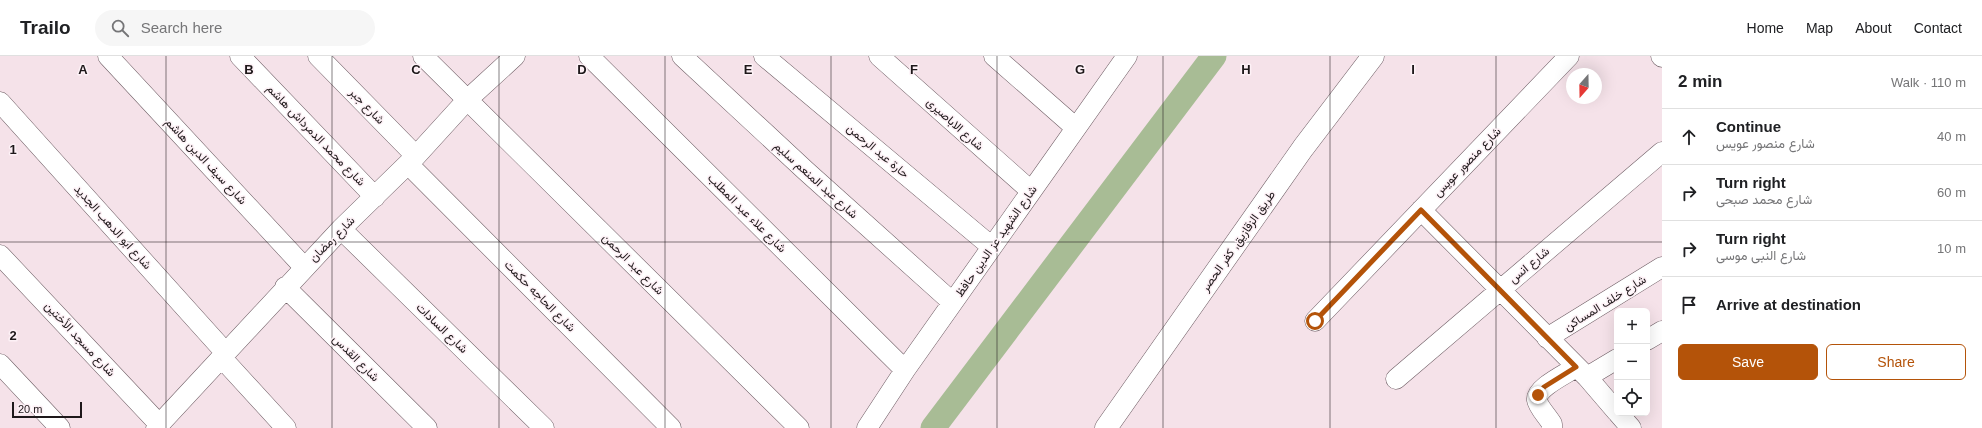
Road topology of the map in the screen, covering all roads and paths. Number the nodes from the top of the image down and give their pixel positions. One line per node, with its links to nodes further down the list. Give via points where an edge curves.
1 (108, 56): 25 (street, شارع سيف الدين هاشم)
2 (240, 56): 20 (street, شارع محمد الدمرداش هاشم)
3 (318, 56): 18 (street, شارع جبر)
4 (423, 56): 14 (street, شارع عبد الرحمن)
5 (589, 56): 37 (street, شارع علاء عبد المطلب)
6 (682, 56): 29 (street, شارع عبد المنعم سليم)
7 (764, 56): 23 (street, حارة عبد الرحمن)
8 (879, 56): 19 (street, شارع الاباصيرى)
9 (994, 56): 16 (street)
10 (1373, 56): 50 (main road, طريق الزقازيق, كفر الحصر, via 1303,148)
11 (1569, 56): 21 (street, شارع منصور عويس)
12 (1121, 58): 16 (street, شارع الشهيد عز الدين حافظ)
13 (503, 60): 14 (street, شارع رمضان)
14 (467, 100): 18 (street, شارع رمضان); 48 (street, شارع عبد الرحمن)
15 (0, 102): 34 (street, شارع ابو الدهب الجديد)
16 (1076, 128): 19 (street, شارع الشهيد عز الدين حافظ)
17 (1662, 152): 28 (street, شارع انس)
18 (412, 160): 20 (street, شارع رمضان); 47 (street, شارع الحاجه حكمت)
19 (1031, 191): 23 (street, شارع الشهيد عز الدين حافظ)
20 (375, 197): 22 (street, شارع رمضان)
21 (1421, 210): 28 (street); 30 (street, شارع منصور عويس)
22 (341, 228): 25 (street, شارع رمضان); 46 (street, شارع السادات)
23 (992, 247): 29 (street, شارع الشهيد عز الدين حافظ)
24 (0, 255): 42 (street, شارع مسجد الأختين)
25 (304, 267): 27 (street, شارع رمضان)
26 (1662, 267): 32 (street, شارع خلف المساكن)
27 (285, 287): 34 (street, شارع رمضان); 45 (street, شارع القدس)
28 (1500, 290): 32 (street); 39 (street, شارع انس)
29 (952, 302): 37 (street, شارع الشهيد عز الدين حافظ)
30 (1315, 321)
31 (1662, 331): 33 (street)
32 (1547, 338): 38 (street)
33 (1650, 338)
34 (223, 355): 42 (street, شارع رمضان); 44 (street, شارع ابو الدهب الجديد)
35 (1614, 360): 38 (street)
36 (0, 364): 43 (street)
37 (905, 370): 49 (street, شارع الشهيد عز الدين حافظ)
38 (1582, 372): 40 (street); 51 (street, via 1544,387 1538,395 1537,400)
39 (1396, 379)
40 (1614, 408)
41 (1621, 416): 52 (street)
42 (164, 424)
43 (60, 428)
44 (286, 428)
45 (427, 428)
46 (544, 428)
47 (671, 428)
48 (799, 428)
49 (867, 428)
50 (1106, 428)
51 (1552, 428)
52 (1631, 428)

